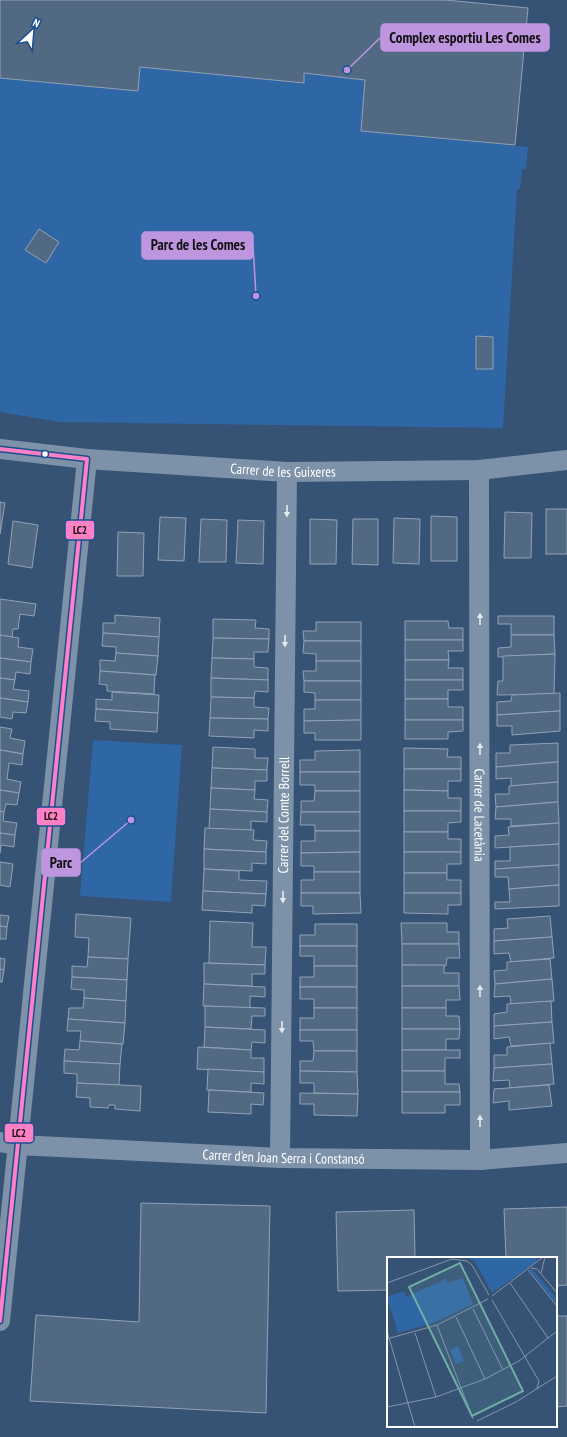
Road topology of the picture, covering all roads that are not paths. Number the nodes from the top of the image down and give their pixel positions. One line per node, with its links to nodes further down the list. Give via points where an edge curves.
1 (0, 449): 2 (street, Carrer de les Guixeres)
2 (87, 459): 5 (street, Carrer de les Guixeres); 6 (street)
3 (567, 460): 4 (street, Carrer de les Guixeres)
4 (479, 470): 5 (street, Carrer de les Guixeres); 9 (street, Carrer de Lacetània, one-way to 4)
5 (287, 472): 8 (street, Carrer del Comte Borrell, one-way to 8)
6 (9, 1144): 8 (street, Carrer d'en Joan Serra i Constansó); 10 (street)
7 (567, 1153): 9 (street, Carrer d'en Joan Serra i Constansó)
8 (280, 1158): 9 (street, Carrer d'en Joan Serra i Constansó)
9 (480, 1160)
10 (0, 1321)

